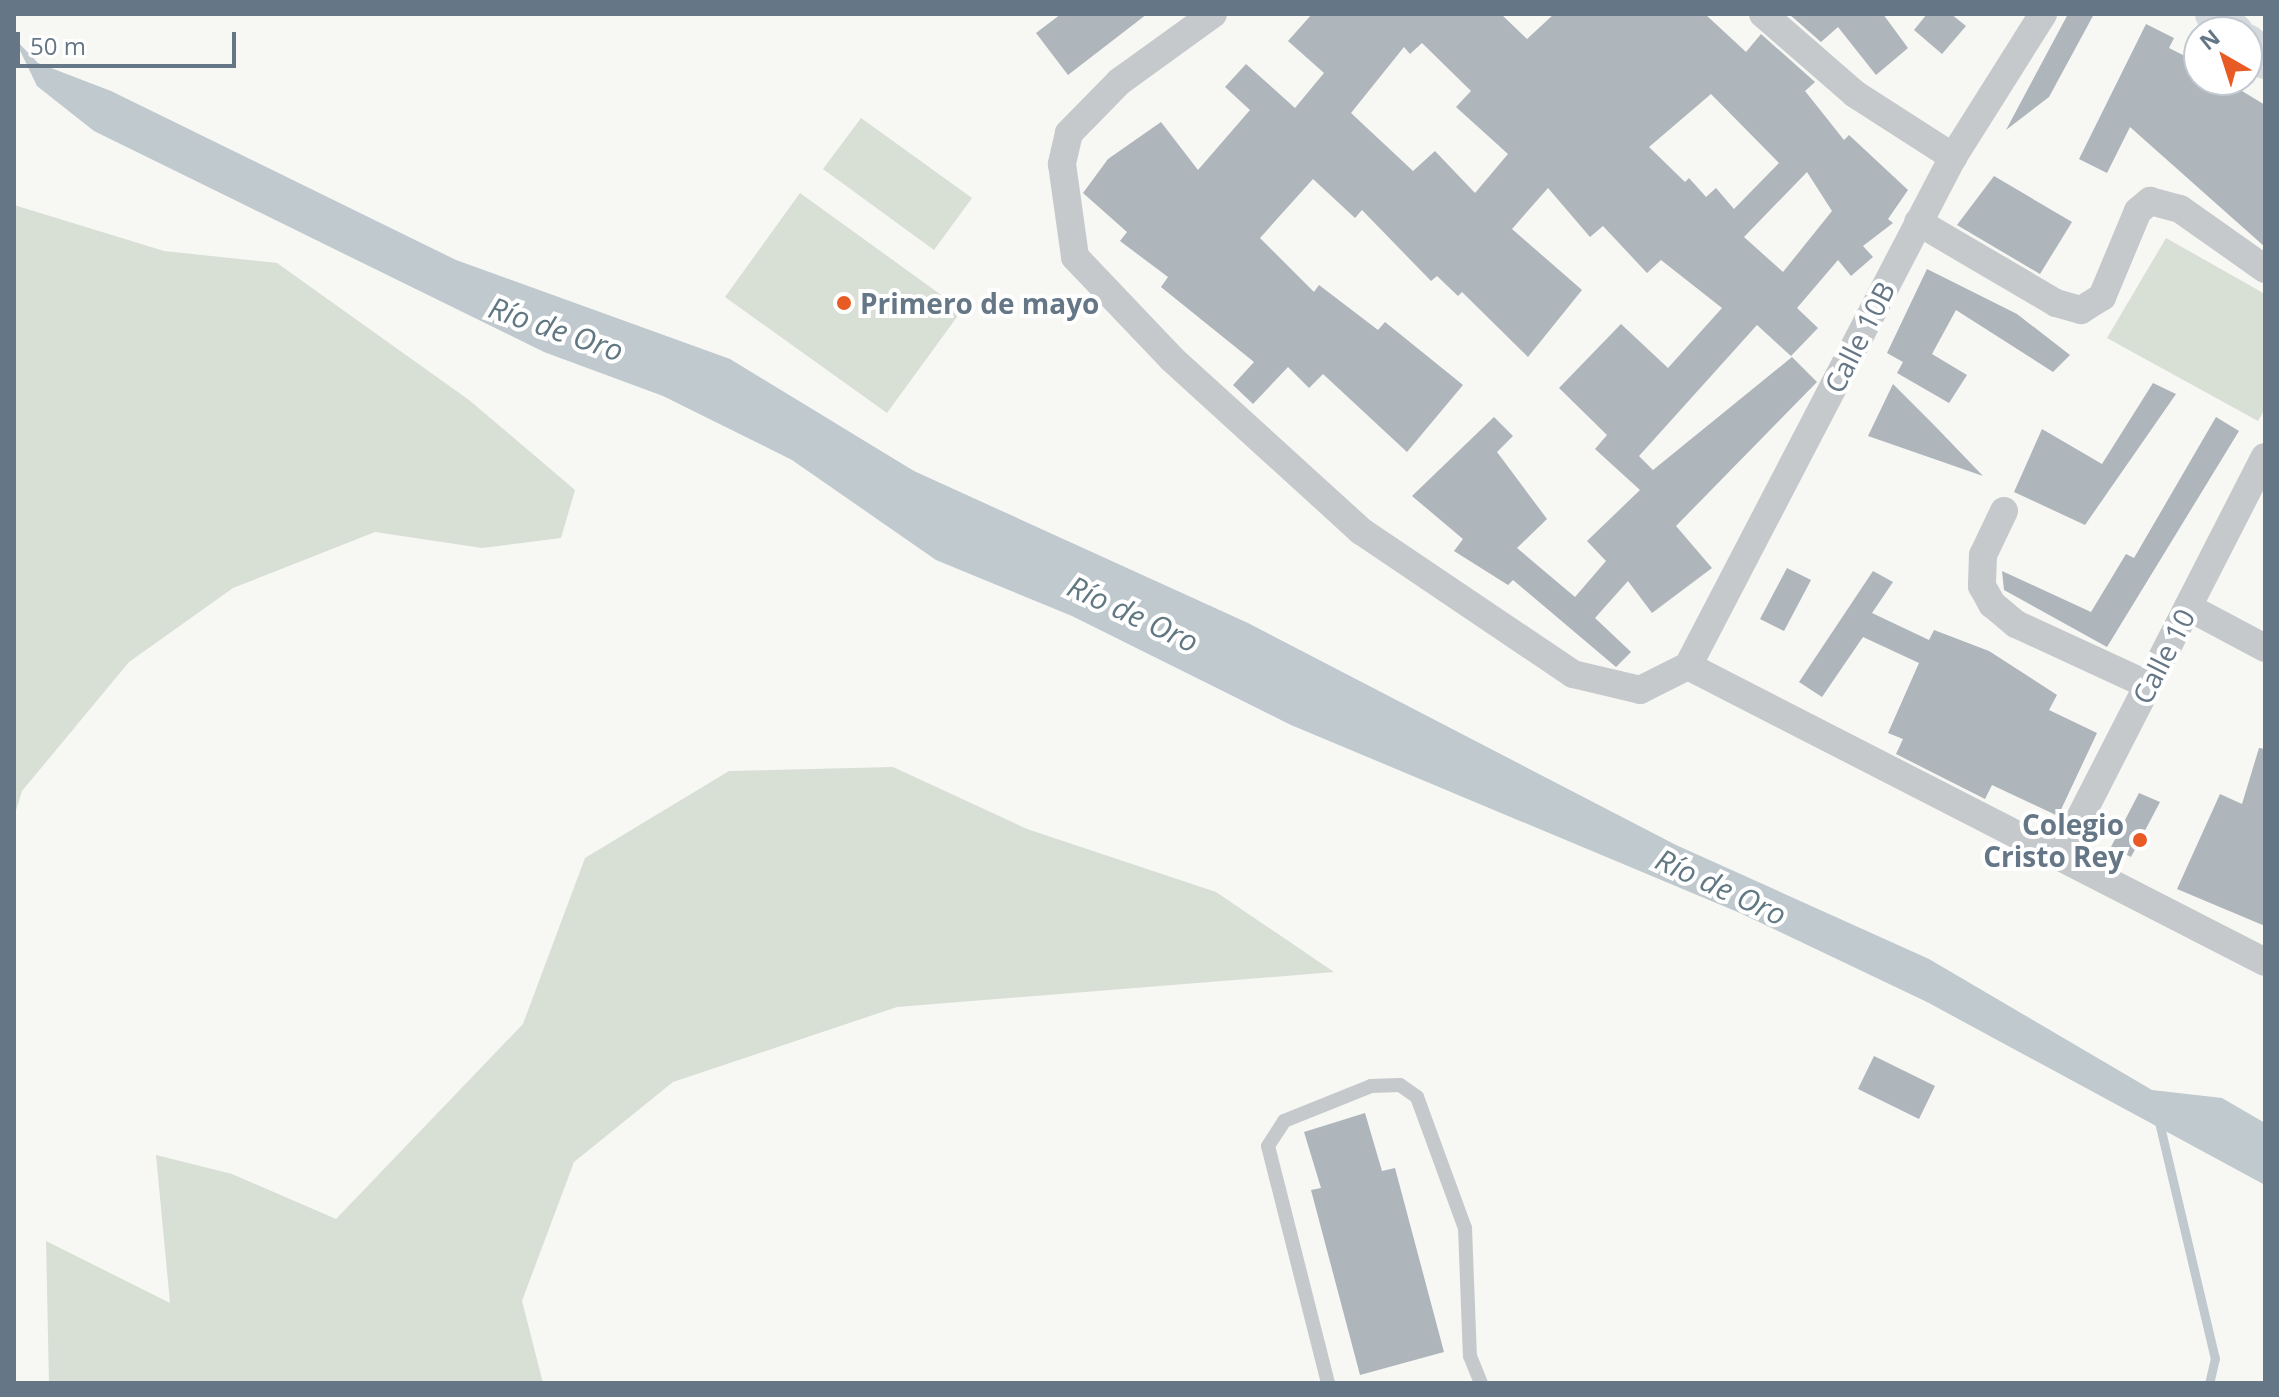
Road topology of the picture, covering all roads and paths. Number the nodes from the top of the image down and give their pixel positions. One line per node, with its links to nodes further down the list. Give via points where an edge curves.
1 (1213, 14): 11 (street, via 1120,81 1069,133 1062,164 1067,227 1080,265 1361,531 1457,601 1594,682 1640,690)
2 (1763, 14): 4 (street, via 1855,94)
3 (2043, 14): 4 (street, Calle 10B)
4 (1953, 157): 5 (street, Calle 10B)
5 (1918, 222): 6 (street, via 2056,303 2081,310 2102,297 2138,211 2150,201 2180,209); 11 (street, Calle 10B)
6 (2265, 269)
7 (2265, 457): 9 (street, Calle 10)
8 (2004, 511): 12 (street, via 1983,555 1982,586 1992,604 2016,624)
9 (2188, 607): 10 (street); 12 (street, Calle 10)
10 (2265, 648)
11 (1688, 666): 13 (street)
12 (2148, 685): 13 (street, Calle 10)
13 (2061, 855): 14 (street)
14 (2265, 962)
15 (1328, 1383): 16 (lane, via 1268,1146 1284,1121 1371,1086 1400,1085 1417,1097 1465,1228 1470,1356)
16 (1481, 1383)

